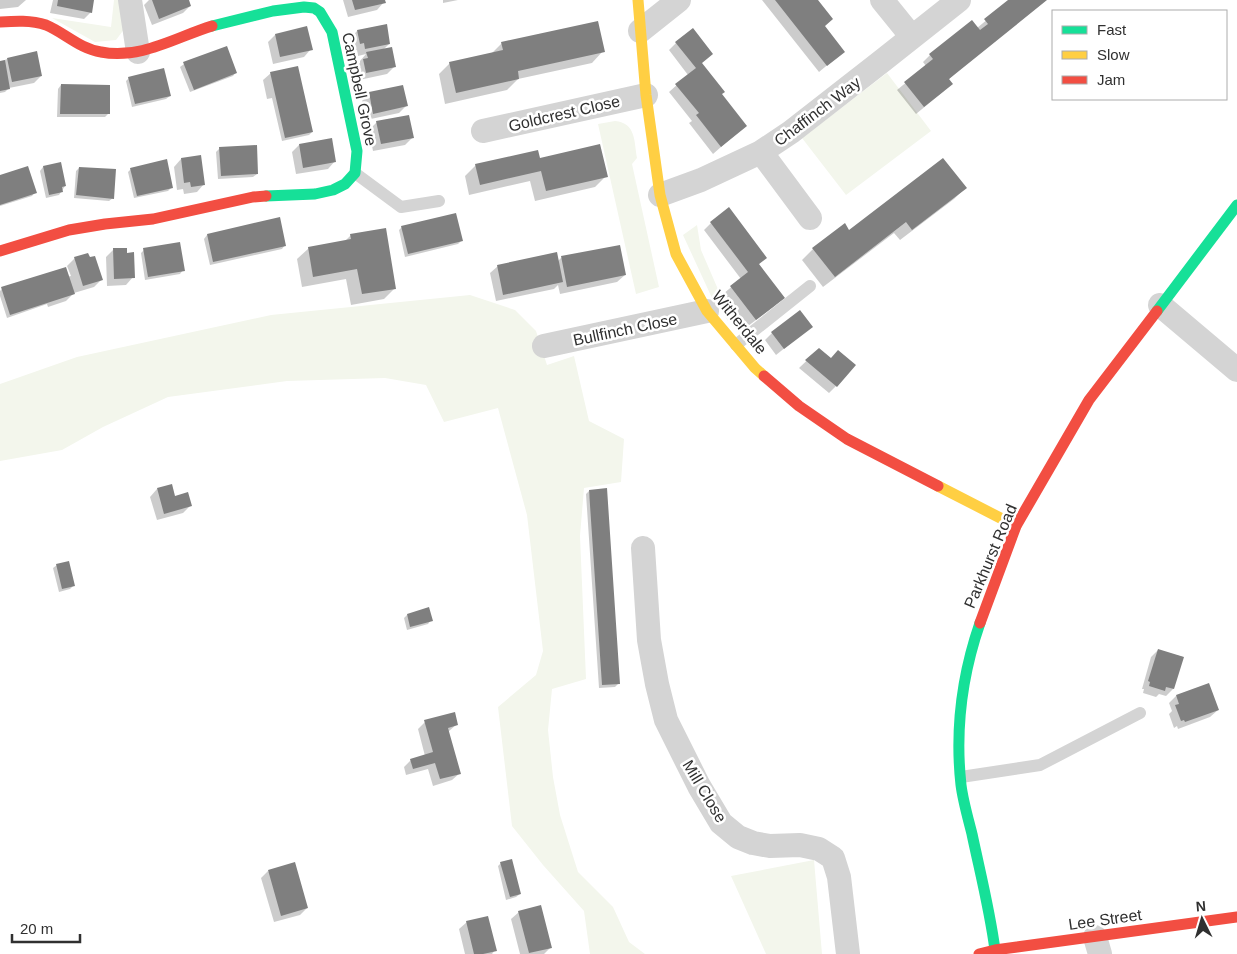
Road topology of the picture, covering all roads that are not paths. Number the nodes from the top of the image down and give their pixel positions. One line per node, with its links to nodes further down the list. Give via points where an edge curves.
1 (130, 0): 10 (street)
2 (638, 0): 8 (street, Witherdale)
3 (679, 0): 8 (street)
4 (882, 0): 9 (street)
5 (959, 0): 9 (street, Chaffinch Way)
6 (317, 4): 10 (street, Campbell Grove, via 192,32); 14 (street, Campbell Grove, via 332,32 357,151)
7 (0, 22): 10 (street, Campbell Grove, via 44,25 96,52)
8 (640, 31): 11 (street, Witherdale)
9 (912, 37): 13 (street, Chaffinch Way)
10 (138, 52)
11 (646, 95): 12 (street, Goldcrest Close); 15 (street, Witherdale)
12 (483, 131)
13 (762, 152): 15 (street, Chaffinch Way, via 701,180); 18 (street)
14 (355, 172): 16 (lane, via 401,207); 19 (street, via 345,184 333,190 254,197 153,219 78,229)
15 (660, 194): 22 (street, Witherdale, via 676,254)
16 (440, 201)
17 (1237, 205): 21 (street, Parkhurst Road)
18 (810, 218)
19 (0, 251)
20 (810, 286): 23 (lane)
21 (1160, 305): 25 (street); 26 (street, Parkhurst Road, via 1089,400)
22 (706, 311): 23 (street, Witherdale); 24 (street, Bullfinch Close)
23 (736, 345): 26 (street, Witherdale, via 755,368 799,406 847,439)
24 (544, 346)
25 (1237, 370)
26 (1016, 526): 29 (street, Parkhurst Road, via 971,650 962,698)
27 (643, 548): 33 (street, Mill Close, via 649,640 657,684 666,720 699,786 721,823 738,838 770,846 800,845 819,849 833,858 839,877)
28 (1140, 713): 29 (lane, via 1040,765)
29 (961, 777): 32 (street, Parkhurst Road)
30 (1237, 917): 31 (street, Lee Street)
31 (1097, 946): 32 (street, Lee Street)
32 (995, 950): 34 (street, Lee Street)
33 (848, 954)
34 (977, 954)

